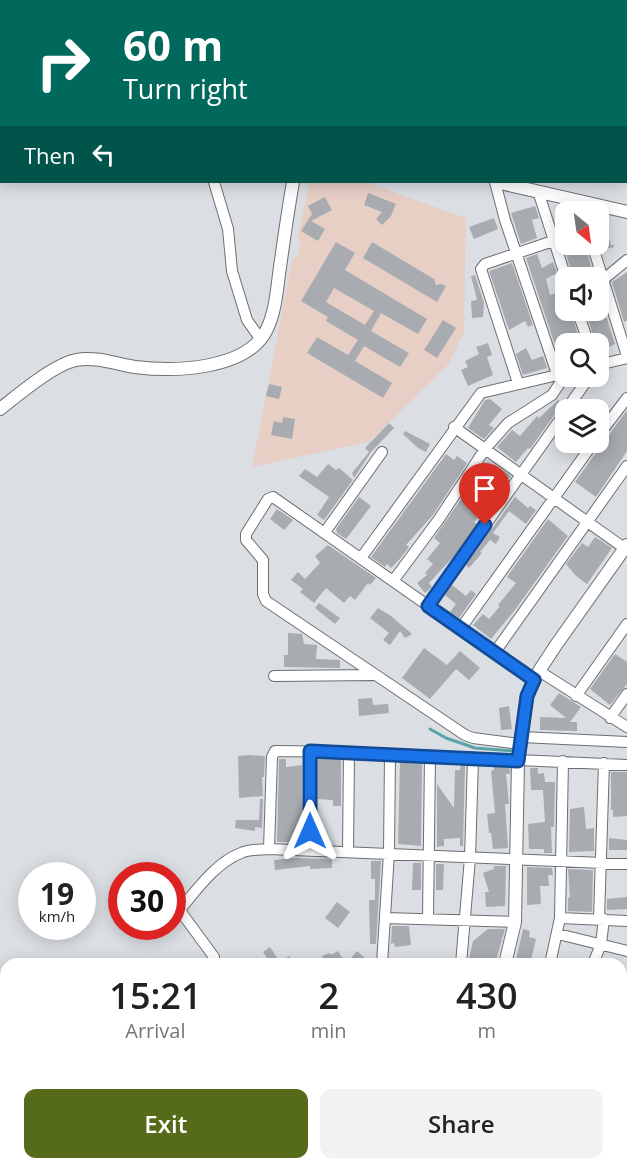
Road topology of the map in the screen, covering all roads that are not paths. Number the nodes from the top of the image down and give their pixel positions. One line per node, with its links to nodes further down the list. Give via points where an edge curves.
1 (214, 183): 15 (street, via 228,229 232,271 247,320)
2 (292, 183): 15 (street, via 275,304)
3 (496, 183): 10 (street)
4 (501, 183): 5 (street)
5 (538, 191): 6 (street); 9 (street)
6 (566, 201)
7 (609, 210): 8 (street)
8 (627, 212)
9 (553, 241): 10 (street); 12 (street)
10 (516, 252): 16 (street); 20 (street, via 485,264 482,269)
11 (627, 260): 13 (street)
12 (562, 267)
13 (609, 275)
14 (609, 296): 17 (street)
15 (261, 340): 23 (street, via 243,356 176,369 76,360 58,368)
16 (555, 353)
17 (627, 357): 18 (street)
18 (609, 362)
19 (555, 376): 20 (street)
20 (518, 383): 26 (street, via 481,393)
21 (556, 387): 27 (street, via 552,394 508,423)
22 (627, 398): 24 (street)
23 (0, 409)
24 (609, 422)
25 (555, 425): 31 (street)
26 (454, 427): 27 (street); 36 (street)
27 (485, 449): 31 (street); 37 (street, via 440,519)
28 (382, 452): 34 (street)
29 (586, 453): 32 (street)
30 (627, 466): 33 (street)
31 (520, 473): 32 (street); 38 (street)
32 (554, 496): 33 (street); 40 (street)
33 (588, 522): 35 (street); 41 (street)
34 (325, 532): 36 (street); 42 (street, via 270,497 245,537 263,560 262,594 266,601)
35 (626, 548): 44 (street)
36 (361, 558): 37 (street)
37 (393, 581): 38 (street)
38 (428, 606): 40 (street)
39 (627, 624): 46 (street)
40 (461, 628): 41 (street)
41 (495, 652): 44 (street)
42 (375, 675): 43 (street); 49 (street, via 465,735)
43 (274, 676)
44 (537, 676): 46 (street); 49 (street, via 527,696)
45 (627, 694): 47 (street)
46 (576, 696): 47 (street)
47 (610, 718): 48 (street)
48 (627, 727)
49 (521, 741): 50 (street); 56 (street)
50 (627, 742)
51 (310, 751): 52 (street); 60 (street, via 272,753); 61 (street)
52 (349, 752): 53 (street); 62 (street)
53 (390, 755): 54 (street); 63 (street)
54 (430, 757): 55 (street); 64 (street)
55 (472, 759): 56 (street); 65 (street)
56 (518, 761): 57 (street); 66 (street)
57 (563, 761): 58 (street); 67 (street)
58 (604, 763): 59 (street); 68 (street)
59 (627, 765)
60 (269, 849): 61 (street); 80 (street, via 242,852 224,863 182,907 182,916)
61 (309, 851): 62 (street)
62 (348, 852): 63 (street)
63 (389, 853): 64 (street); 70 (street)
64 (430, 855): 65 (street); 71 (street)
65 (470, 858): 66 (street); 73 (street)
66 (515, 859): 67 (street); 76 (street)
67 (561, 861): 68 (street); 72 (street)
68 (601, 864): 69 (street); 74 (street)
69 (627, 864)
70 (385, 918): 71 (street); 81 (street)
71 (428, 918): 73 (street)
72 (560, 918): 74 (street); 77 (street)
73 (466, 919): 76 (street); 82 (street)
74 (601, 919): 75 (street); 78 (street)
75 (627, 921)
76 (515, 922): 83 (street)
77 (558, 934): 78 (street); 84 (street)
78 (600, 944): 79 (street); 85 (street)
79 (627, 951)
80 (214, 958)
81 (382, 958)
82 (462, 958)
83 (506, 958)
84 (552, 958)
85 (595, 958)

